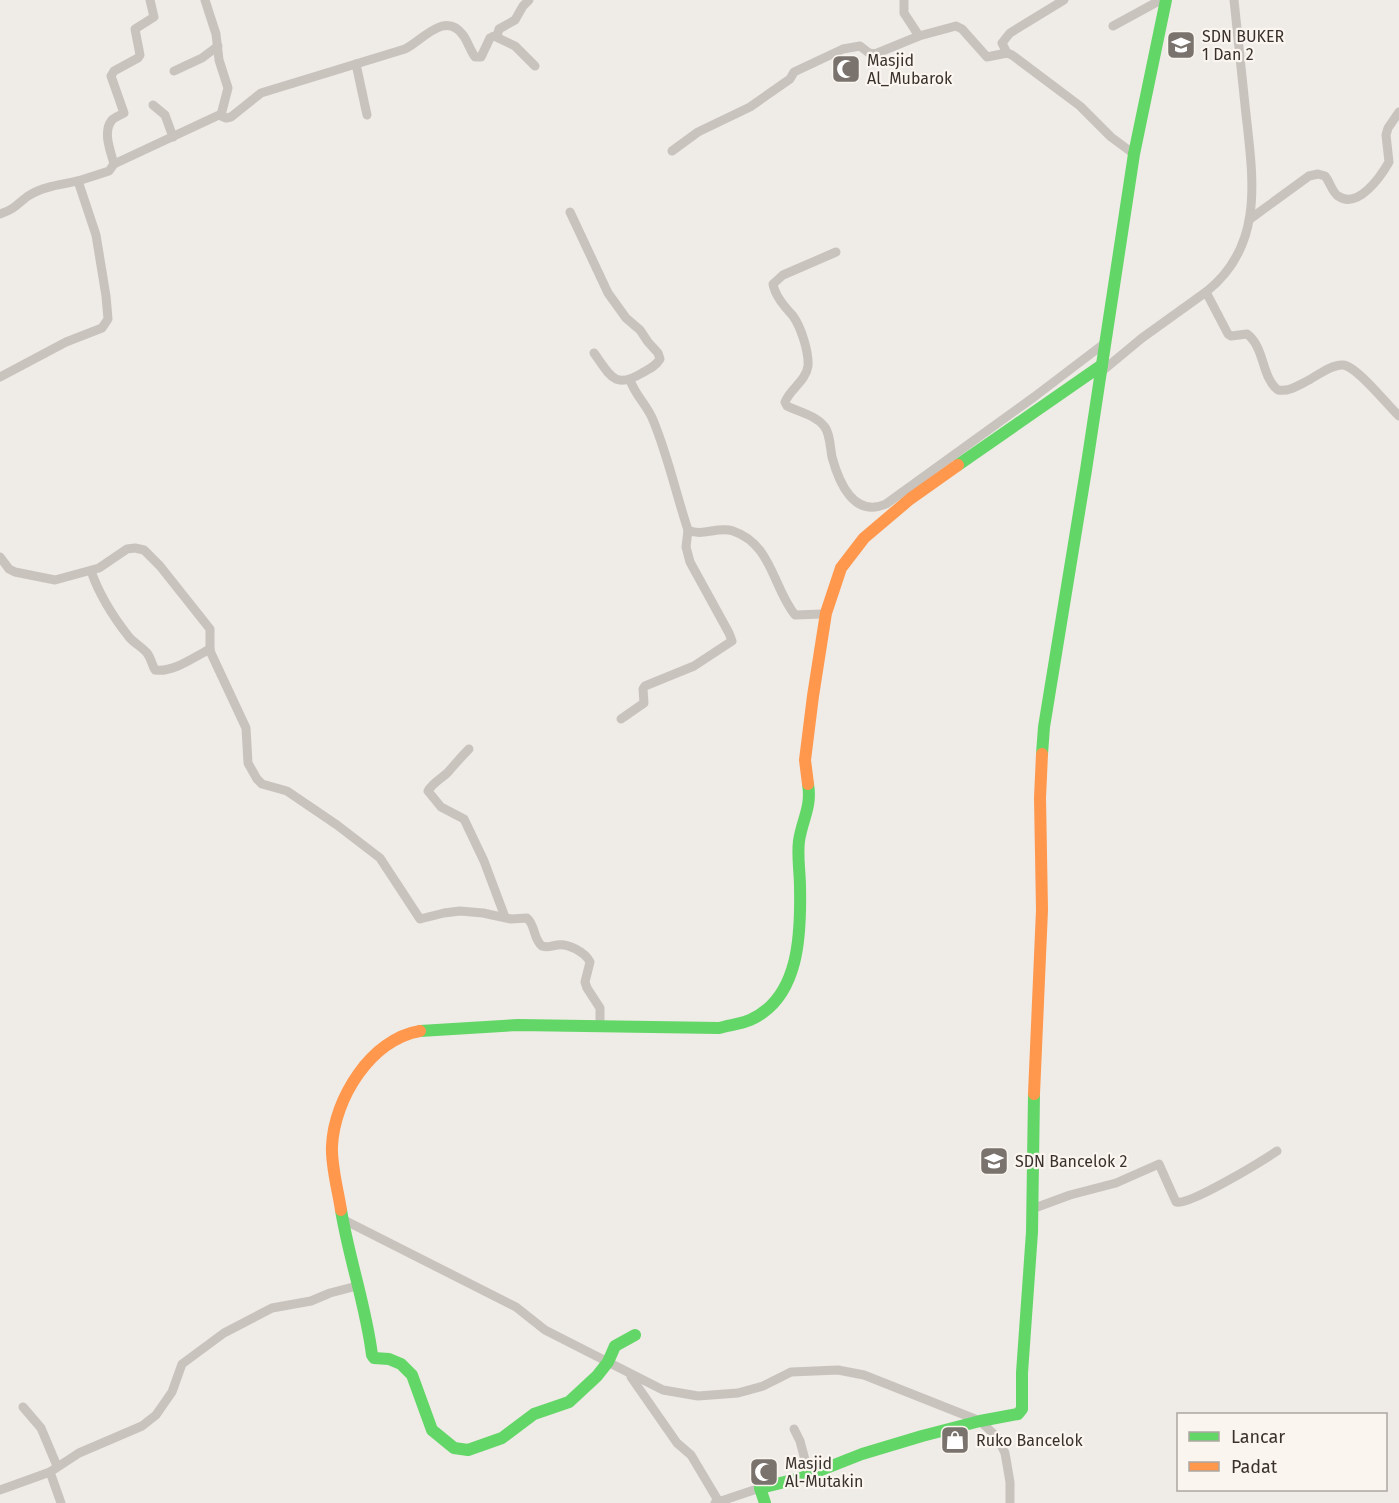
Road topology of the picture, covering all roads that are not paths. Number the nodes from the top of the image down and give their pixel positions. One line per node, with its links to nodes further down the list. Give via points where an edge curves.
1 (150, 0): 23 (street, via 154,17 135,29 140,55 111,76 124,113 113,118 108,131)
2 (205, 0): 11 (street)
3 (529, 0): 9 (street, via 515,20 499,29)
4 (904, 0): 10 (street, via 904,13)
5 (1064, 0): 12 (street, via 1010,33 1002,43)
6 (1166, 0): 8 (street); 22 (street)
7 (1234, 0): 27 (street, via 1251,160)
8 (1113, 26)
9 (497, 36): 13 (street, via 490,38 478,58 457,29 442,26 405,49); 14 (street, via 515,46)
10 (919, 36): 12 (street, via 956,26 987,57); 21 (street, via 875,54 854,46 804,67 750,107 698,132)
11 (218, 46): 15 (street); 18 (street, via 228,88)
12 (1007, 53): 22 (street, via 1059,89)
13 (356, 64): 18 (street, via 261,93 231,117); 19 (street)
14 (535, 66)
15 (174, 71)
16 (153, 105): 20 (street, via 165,115)
17 (1399, 112): 27 (street, via 1386,135 1389,162 1365,192 1343,198 1325,176 1312,175)
18 (221, 115): 20 (street)
19 (367, 115)
20 (172, 137): 23 (street)
21 (672, 151)
22 (1134, 154): 31 (street)
23 (114, 164): 24 (street, via 109,171)
24 (78, 181): 26 (street, via 51,186); 32 (street, via 96,235 108,320 102,328)
25 (570, 212): 33 (street, via 608,293 660,356 658,363)
26 (0, 214)
27 (1251, 219): 29 (street, via 1229,271)
28 (836, 252): 31 (street, via 783,274 773,284 796,322 808,364 785,402 823,424 843,486 867,508 886,504 1044,390)
29 (1206, 292): 31 (street, via 1142,338); 34 (street, via 1228,334 1247,334 1254,340 1274,388 1287,390 1343,364 1369,384)
30 (594, 353): 33 (street, via 615,379)
31 (1103, 358): 38 (street, via 877,525 841,568); 45 (street, via 1044,727)
32 (0, 377)
33 (630, 380): 35 (street, via 653,420)
34 (1399, 416)
35 (688, 530): 38 (street, via 730,530 748,539 767,559 792,613); 40 (street, via 686,547 690,562 732,641 688,669 645,686 644,703)
36 (0, 557): 37 (street, via 12,570 49,580)
37 (91, 571): 39 (street, via 112,612 128,636 146,651 155,670 171,668); 39 (street, via 127,549 144,550 205,621 210,629)
38 (824, 614): 43 (street, via 805,760 810,794 799,841 797,957 788,983 767,1010 738,1026)
39 (210, 649): 42 (street, via 246,728 248,764 262,784 287,791 380,858 420,919 451,911)
40 (621, 719)
41 (470, 749): 42 (street, via 428,791 448,812 465,819)
42 (505, 916): 43 (street, via 530,919 538,944 546,948 558,945 586,955 590,962 585,982 597,1002)
43 (600, 1022): 46 (street, via 417,1031 387,1044 350,1087 335,1123 332,1147)
44 (1277, 1151): 45 (street, via 1199,1197 1181,1203 1176,1202 1159,1164 1116,1183)
45 (1032, 1209): 52 (street, via 1022,1409 1018,1414)
46 (344, 1220): 47 (street); 49 (street, via 516,1307 545,1330)
47 (354, 1287): 49 (street, via 374,1358 393,1360 412,1376 432,1430 454,1448 468,1450 502,1438 534,1414 563,1406 597,1376); 54 (street, via 272,1308 215,1338 182,1364 172,1392 156,1415 142,1426 78,1453)
48 (635, 1335): 49 (street, via 621,1341)
49 (612, 1354): 50 (street)
50 (629, 1374): 52 (street, via 663,1390 698,1396 738,1393 791,1372 838,1370 864,1376); 58 (street, via 678,1443 691,1455)
51 (23, 1407): 54 (street, via 42,1431)
52 (980, 1421): 55 (street, via 862,1454); 61 (street, via 997,1437 1005,1453)
53 (794, 1429): 55 (street)
54 (53, 1469): 57 (street); 59 (street)
55 (809, 1475): 56 (street)
56 (760, 1488): 58 (street); 60 (street)
57 (0, 1490)
58 (717, 1502)
59 (61, 1503)
60 (765, 1503)
61 (1010, 1503)

